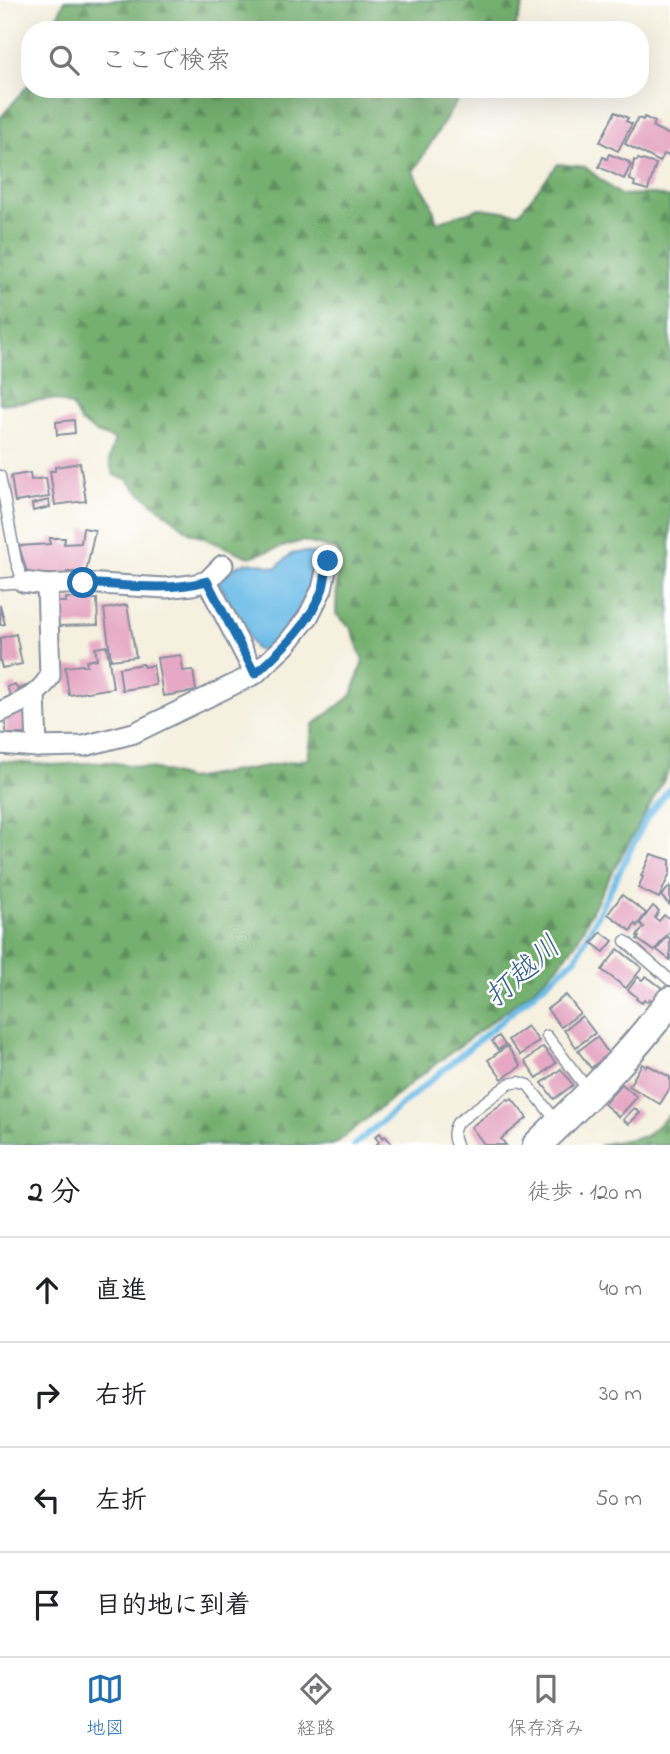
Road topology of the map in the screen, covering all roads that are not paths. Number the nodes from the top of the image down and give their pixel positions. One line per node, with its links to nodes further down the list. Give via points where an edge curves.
1 (0, 476): 5 (lane)
2 (328, 561): 8 (street, via 323,589 308,617)
3 (223, 565): 4 (street)
4 (207, 581): 7 (street, via 165,588); 8 (street)
5 (23, 582): 6 (lane); 7 (street)
6 (0, 584)
7 (47, 585): 9 (street, via 50,676)
8 (255, 674): 12 (street, via 134,733 84,746)
9 (35, 695): 10 (street); 12 (street)
10 (0, 712)
11 (0, 744): 12 (street)
12 (37, 747)
13 (625, 941): 14 (lane)
14 (670, 979)
15 (670, 1001): 17 (street)
16 (547, 1036): 17 (lane)
17 (591, 1094): 18 (street)
18 (559, 1124): 19 (lane, via 528,1085 509,1084 457,1123 453,1131); 20 (street)
19 (456, 1145)
20 (537, 1145)

